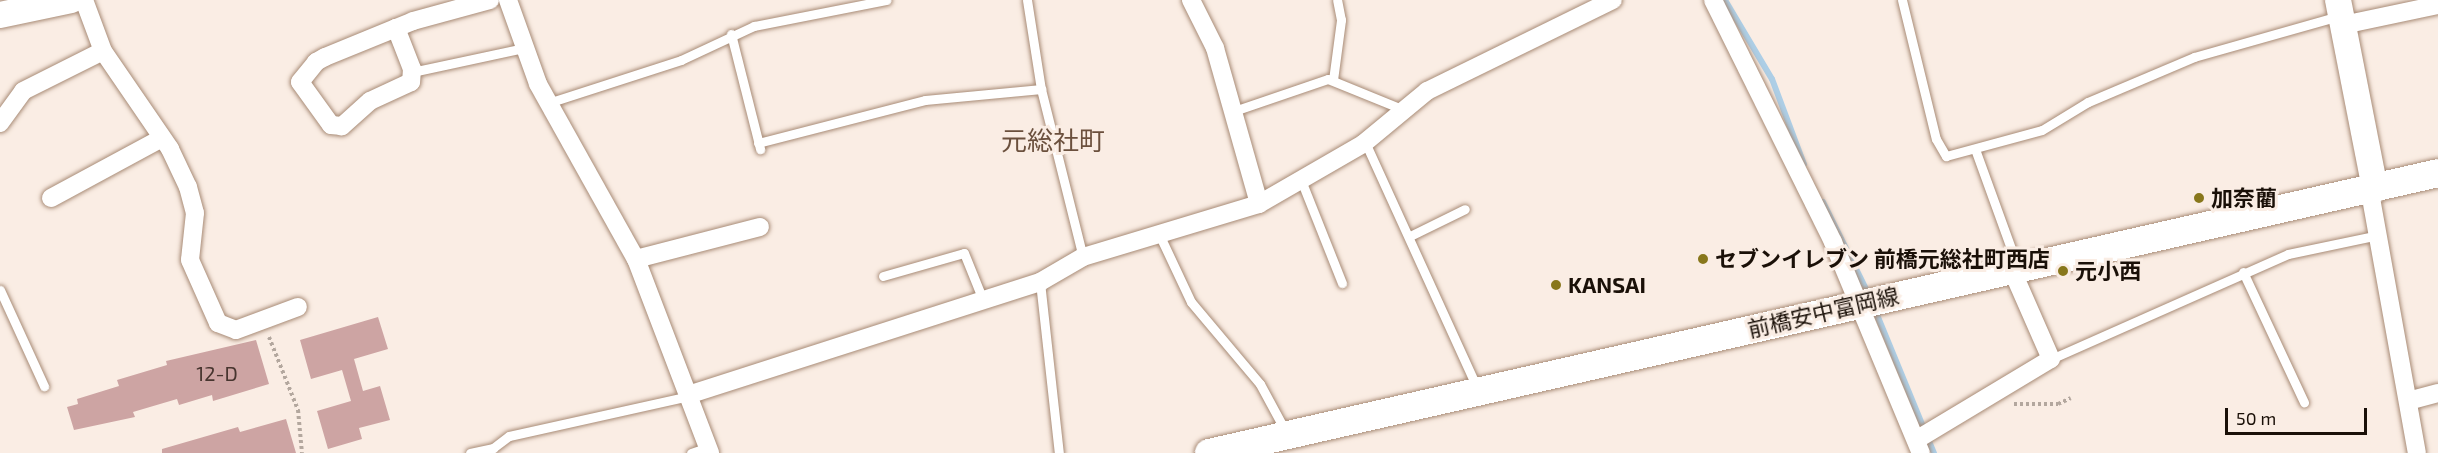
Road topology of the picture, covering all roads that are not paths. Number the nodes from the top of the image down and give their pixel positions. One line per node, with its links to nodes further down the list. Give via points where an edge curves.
1 (71, 0): 12 (street)
2 (84, 0): 19 (street)
3 (490, 0): 16 (street)
4 (508, 0): 18 (street)
5 (1027, 0): 22 (lane)
6 (1191, 0): 25 (street, via 1215,48)
7 (1337, 0): 21 (lane, via 1341,20)
8 (1612, 0): 24 (street, via 1443,82)
9 (1713, 0): 49 (street, via 1750,65)
10 (1902, 0): 29 (lane, via 1939,148 1946,156)
11 (880, 1): 17 (lane)
12 (32, 4): 15 (street)
13 (2438, 5): 14 (street)
14 (2341, 13): 29 (lane, via 2184,60 2088,102 2042,130); 32 (street)
15 (0, 15)
16 (396, 28): 20 (street); 20 (street, via 318,61 300,82 337,127 370,101 407,86)
17 (731, 34): 22 (lane, via 759,146 925,100); 23 (lane, via 681,60)
18 (524, 48): 20 (lane); 23 (street)
19 (103, 51): 26 (street, via 23,91); 27 (street)
20 (412, 72)
21 (1333, 80): 24 (lane); 25 (lane)
22 (1041, 89): 40 (lane)
23 (548, 103): 41 (street)
24 (1402, 109): 28 (street)
25 (1234, 111): 34 (street)
26 (0, 123)
27 (162, 138): 33 (street); 50 (street, via 193,198 190,260 215,318 232,330)
28 (1365, 142): 31 (street); 39 (lane)
29 (1975, 148): 42 (lane)
30 (2438, 173): 32 (main road, 前橋安中富岡線)
31 (1300, 180): 34 (street); 46 (lane)
32 (2375, 189): 38 (street, via 2371,198); 42 (main road, 前橋安中富岡線)
33 (51, 198)
34 (1259, 204): 37 (street)
35 (1465, 209): 39 (lane)
36 (759, 227): 41 (street)
37 (1160, 234): 40 (street); 58 (lane, via 1191,302 1260,384)
38 (2378, 235): 43 (lane, via 2307,248); 56 (street)
39 (1410, 236): 53 (lane)
40 (1083, 257): 45 (street)
41 (636, 259): 55 (street)
42 (2015, 269): 49 (main road, 前橋安中富岡線); 51 (street)
43 (2243, 272): 51 (lane); 57 (lane)
44 (883, 276): 48 (lane, via 964,253)
45 (1040, 282): 48 (street); 62 (lane)
46 (1342, 283)
47 (0, 290): 52 (lane)
48 (983, 300): 55 (street)
49 (1857, 303): 53 (main road, 前橋安中富岡線); 59 (street)
50 (298, 307)
51 (2051, 359): 59 (street)
52 (44, 386)
53 (1478, 389): 58 (main road, 前橋安中富岡線)
54 (2438, 393): 56 (street)
55 (691, 394): 60 (street); 61 (lane, via 683,401 509,436 493,448)
56 (2408, 401): 64 (street)
57 (2304, 402)
58 (1293, 439): 63 (main road, 前橋安中富岡線)
59 (1919, 446)
60 (703, 451)
61 (470, 453)
62 (1059, 453)
63 (1209, 453)
64 (2417, 453)

